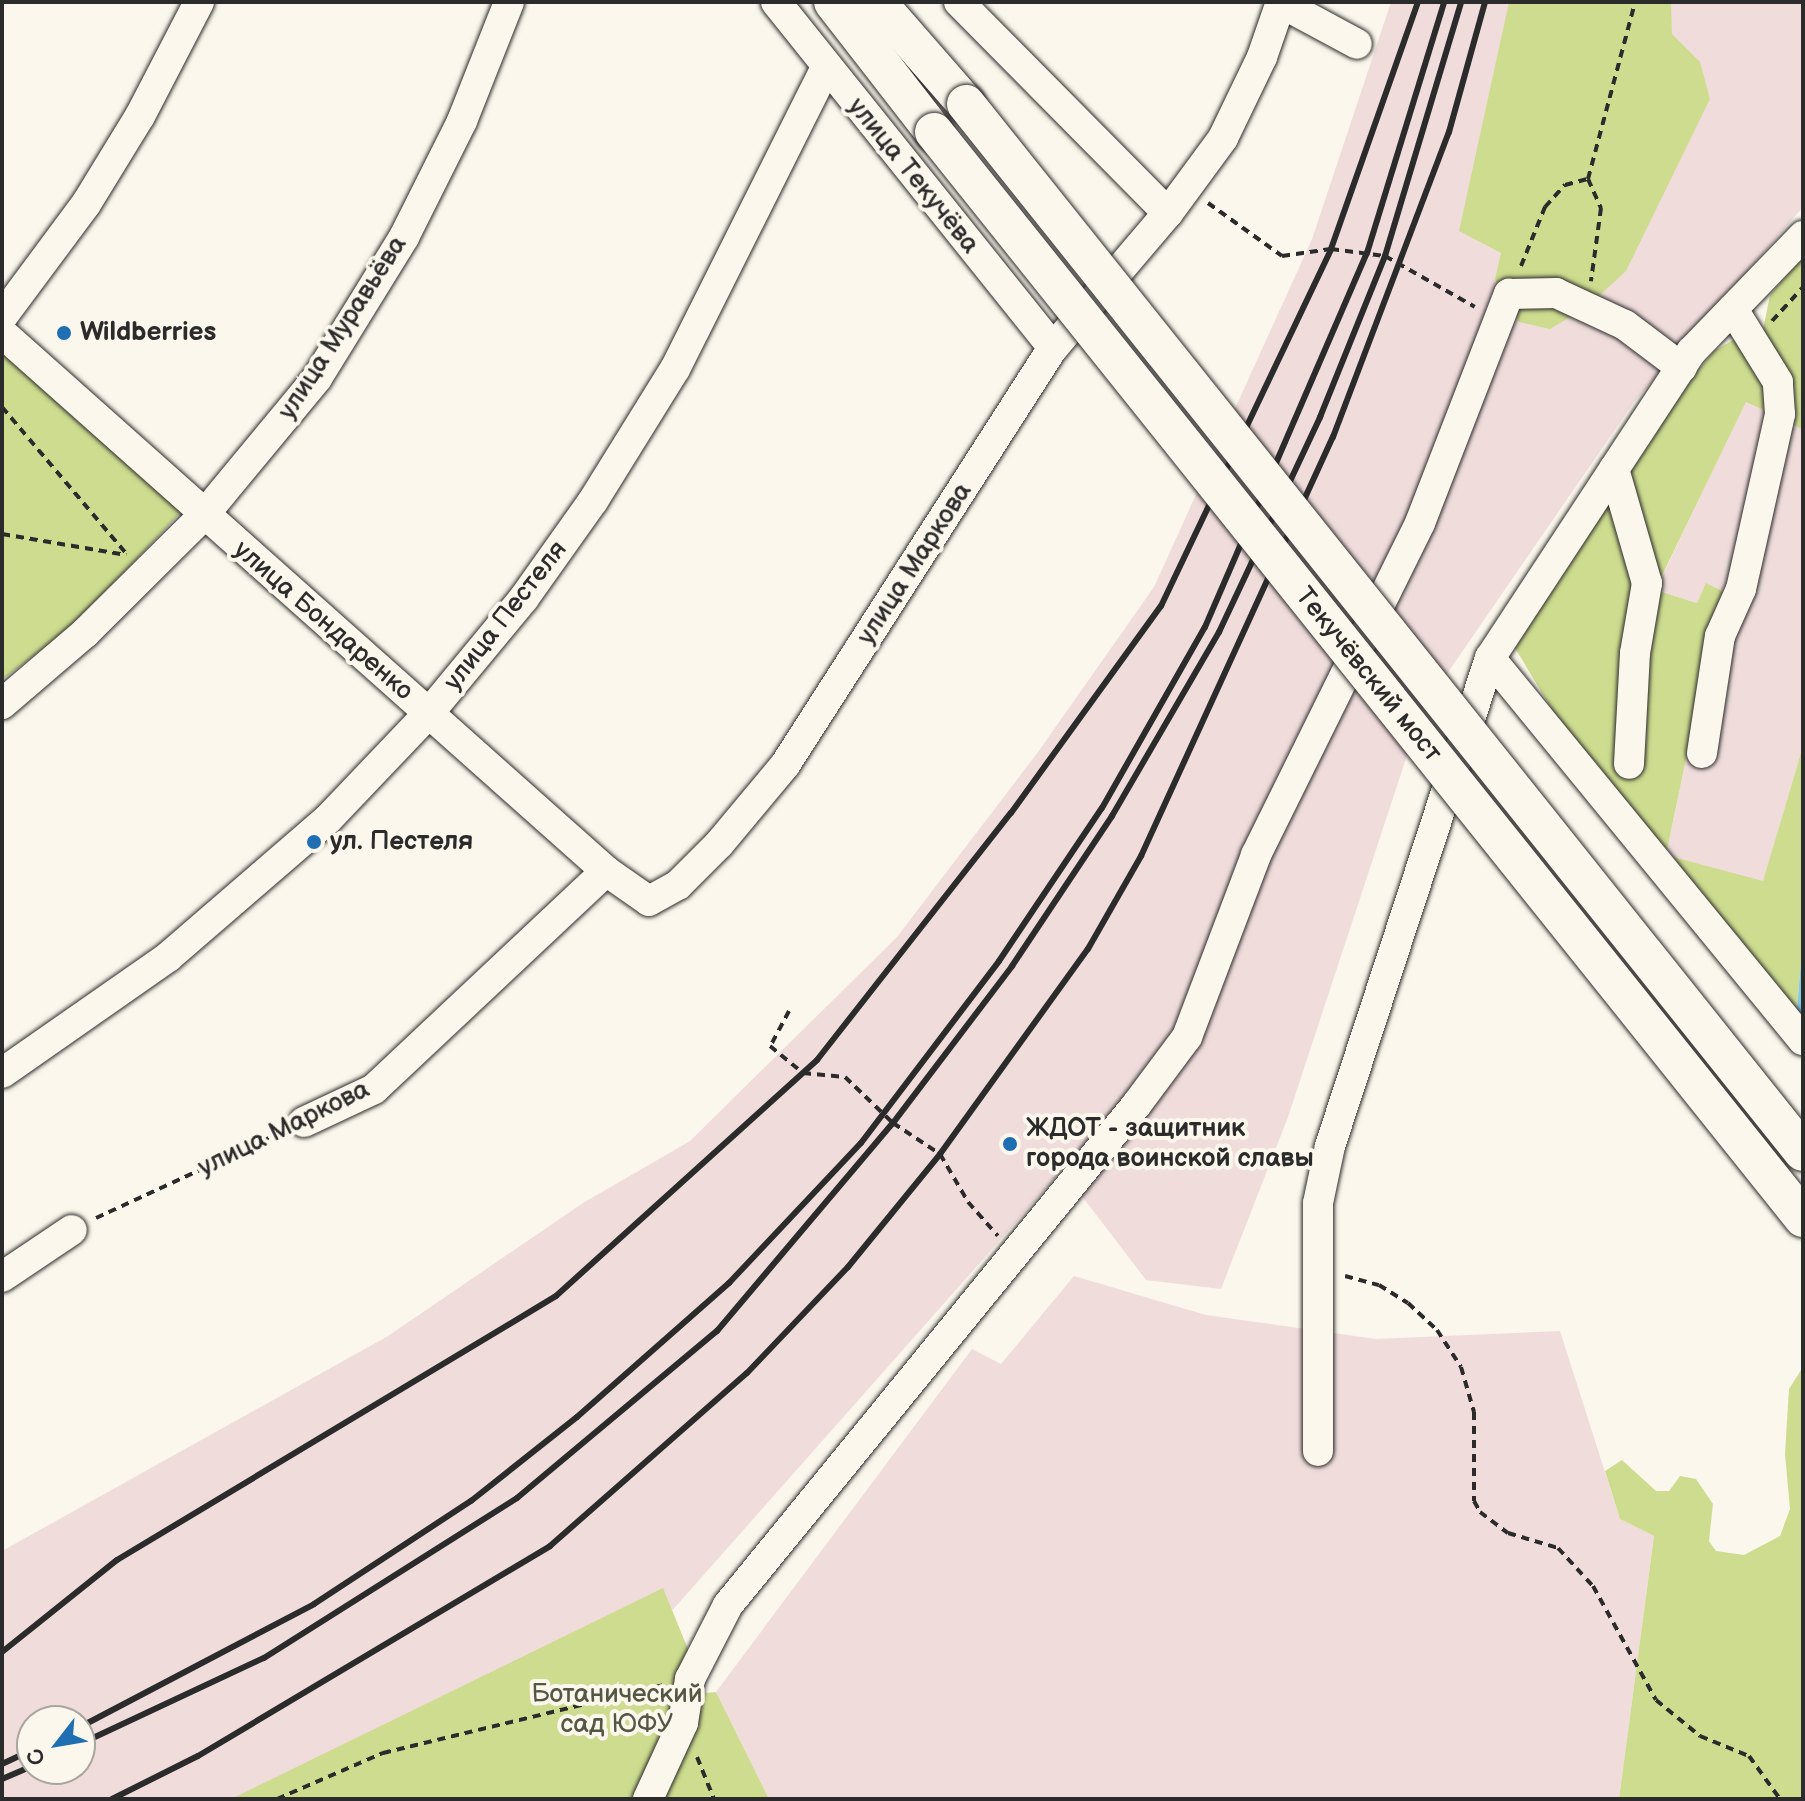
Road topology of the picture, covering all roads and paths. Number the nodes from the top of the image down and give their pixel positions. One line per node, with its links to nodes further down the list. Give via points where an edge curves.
1 (199, 2): 19 (street, via 140,116 86,204)
2 (509, 2): 26 (street, улица Муравьёва, via 462,121 404,237 317,378)
3 (776, 2): 10 (street, улица Текучёва)
4 (833, 2): 40 (main road, Текучёвский мост, bridge)
5 (877, 2): 39 (main road, Текучёвский мост, bridge, via 966,104)
6 (959, 2): 13 (street)
7 (1281, 2): 9 (street); 12 (street, улица Маркова, via 1262,57 1223,138)
8 (1635, 2): 11 (path)
9 (1357, 44)
10 (825, 69): 22 (street, улица Текучёва); 30 (street, улица Пестеля, via 675,369 567,538)
11 (1588, 179): 16 (path, via 1601,208); 17 (path, via 1565,185 1545,207)
12 (1187, 188): 13 (street, улица Маркова); 17 (path, via 1282,256 1331,249 1385,256)
13 (1168, 213): 22 (street, улица Маркова)
14 (1803, 236): 18 (street)
15 (1803, 287): 21 (path)
16 (1587, 307): 17 (street, via 1556,293); 23 (street, via 1625,325)
17 (1502, 308): 42 (street, via 1420,523 1256,855 1187,1037)
18 (1733, 309): 21 (street); 23 (street)
19 (2, 317)
20 (2, 333): 26 (street, улица Бондаренко)
21 (1754, 340): 31 (street, via 1778,382 1780,414 1741,589 1720,636)
22 (1053, 348): 34 (street, улица Маркова, via 785,765 678,885)
23 (1682, 368): 25 (street)
24 (2, 407): 27 (path, via 128,555)
25 (1614, 469): 28 (street); 32 (street, via 1647,583 1635,653)
26 (203, 516): 29 (street, улица Муравьёва, via 85,633); 30 (street, улица Бондаренко)
27 (2, 534)
28 (1490, 658): 36 (street); 43 (street, via 1330,1146 1318,1203)
29 (2, 704)
30 (429, 713): 33 (street, улица Бондаренко); 37 (street, улица Пестеля, via 328,819 168,957)
31 (1702, 753)
32 (1629, 764)
33 (606, 871): 34 (street, улица Бондаренко); 38 (street, улица Маркова, via 374,1089)
34 (649, 901)
35 (789, 1011): 42 (path, via 770,1046 803,1073 845,1077 893,1123 940,1154 968,1202)
36 (1803, 1040)
37 (2, 1073)
38 (304, 1122): 41 (path, улица Маркова)
39 (1803, 1152)
40 (1803, 1218)
41 (72, 1230): 44 (street)
42 (1014, 1255): 46 (street, via 728,1605)
43 (1314, 1271): 45 (street); 51 (path, via 1379,1285 1437,1330 1461,1367 1474,1412 1474,1501 1480,1512 1508,1533 1558,1548 1593,1586 1656,1700 1700,1736 1749,1756)
44 (2, 1277)
45 (1318, 1451)
46 (690, 1679): 47 (street); 48 (path, via 383,1753)
47 (683, 1723): 49 (street); 50 (path)
48 (277, 1799)
49 (648, 1799)
50 (714, 1799)
51 (1780, 1799)

